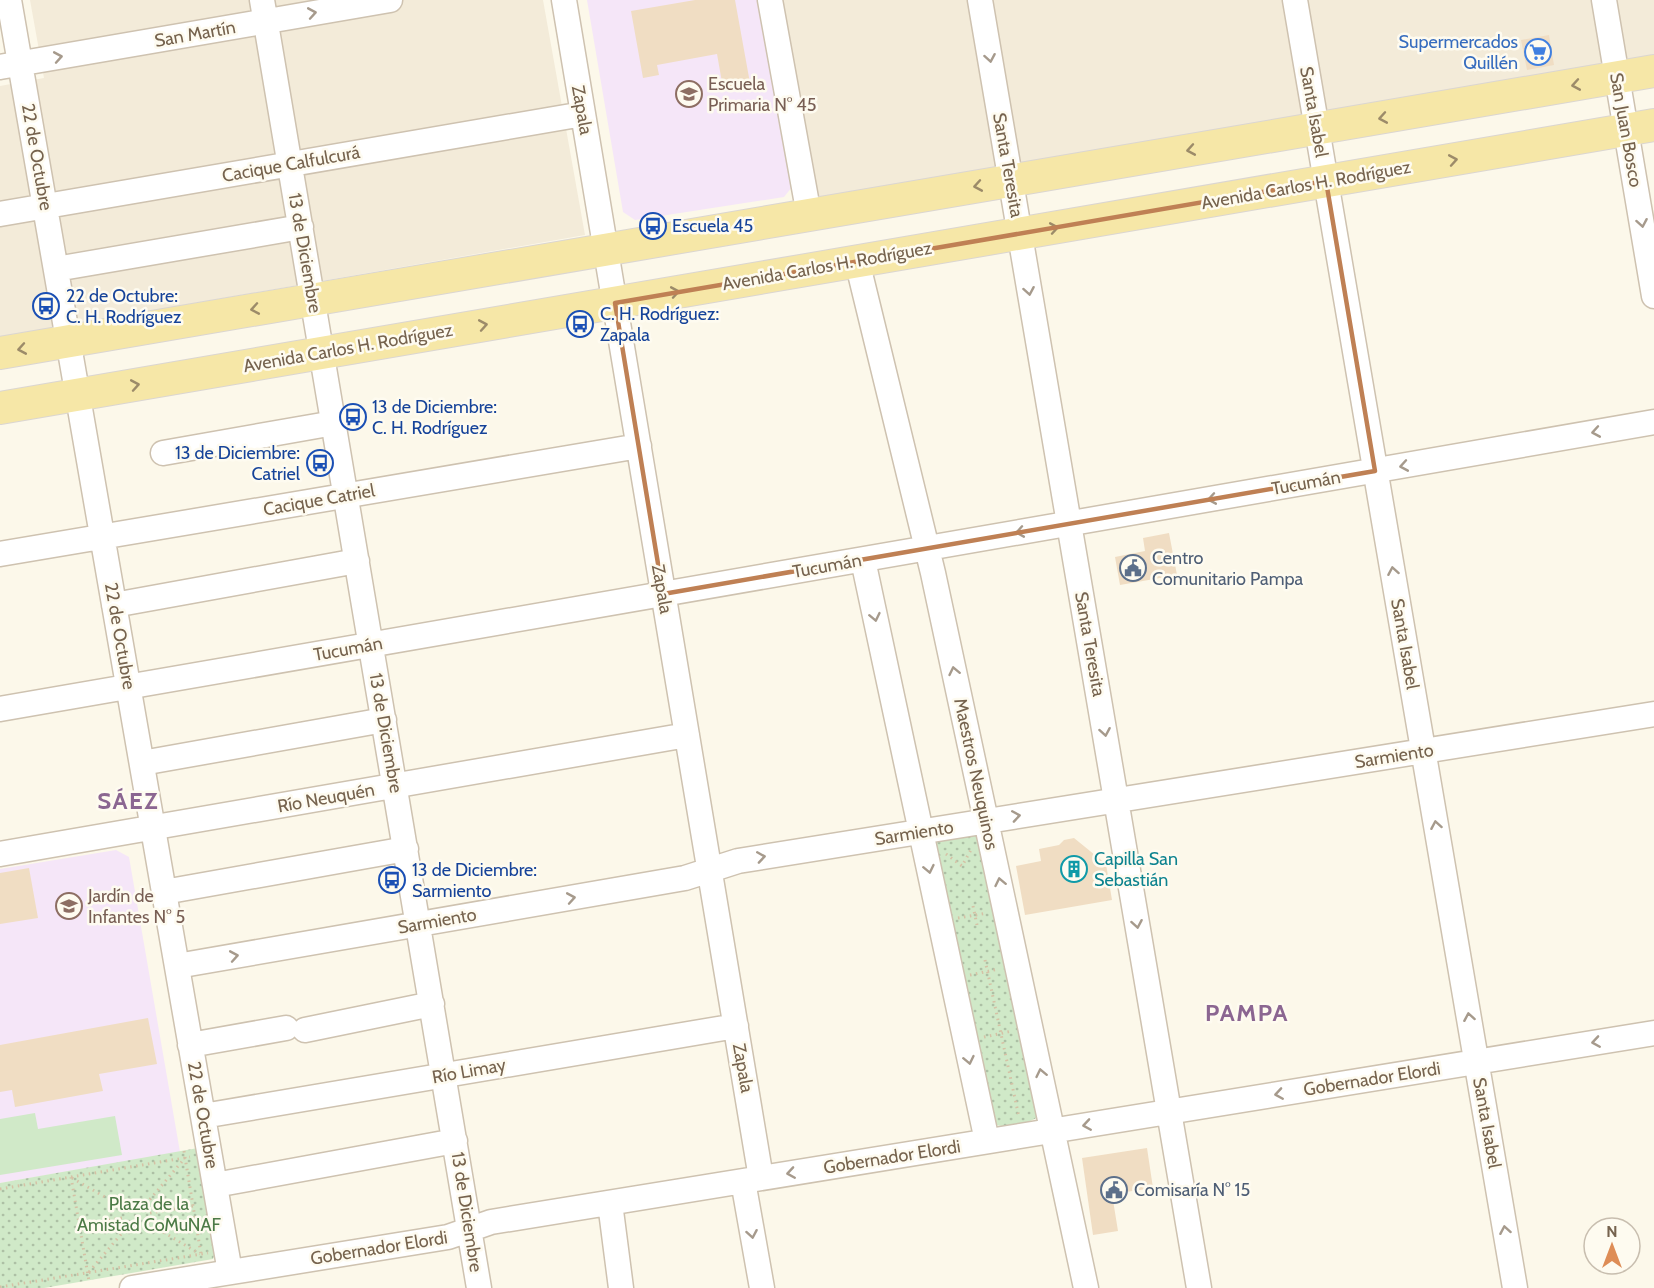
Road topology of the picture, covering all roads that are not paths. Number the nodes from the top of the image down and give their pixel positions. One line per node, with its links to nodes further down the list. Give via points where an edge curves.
1 (9, 0): 9 (street, 22 de Octubre)
2 (390, 0): 8 (street, San Martín, one-way to 2)
3 (564, 0): 12 (street, Zapala)
4 (770, 0): 20 (street)
5 (980, 0): 16 (street, Santa Teresita, one-way to 16)
6 (1295, 0): 14 (street, Santa Isabel)
7 (1604, 0): 11 (street, San Juan Bosco)
8 (264, 11): 9 (street, San Martín, one-way to 8); 15 (street, 13 de Diciembre)
9 (10, 65): 18 (street, 22 de Octubre)
10 (1654, 71): 11 (main road)
11 (1617, 78): 13 (street, San Juan Bosco); 14 (main road, one-way to 14)
12 (583, 114): 15 (street, Cacique Calfulcurá); 23 (street, Zapala)
13 (1640, 128): 17 (main road, Avenida Carlos H. Rodríguez, one-way to 13); 26 (street, San Juan Bosco, one-way to 26)
14 (1317, 129): 16 (main road, one-way to 16); 17 (street, Santa Isabel)
15 (290, 164): 18 (street, Cacique Calfulcurá); 21 (street, 13 de Diciembre)
16 (1011, 181): 20 (main road, one-way to 20); 22 (street, Santa Teresita)
17 (1326, 181): 22 (main road, Avenida Carlos H. Rodríguez, one-way to 17); 38 (street, Santa Isabel)
18 (45, 206): 19 (street, Cacique Calfulcurá); 25 (street, 22 de Octubre)
19 (0, 213)
20 (809, 215): 23 (main road)
21 (301, 228): 25 (street); 27 (street, 13 de Diciembre)
22 (1019, 233): 24 (main road, Avenida Carlos H. Rodríguez); 40 (street, Santa Teresita, one-way to 40)
23 (606, 250): 27 (main road); 28 (street, Zapala)
24 (857, 261): 28 (main road, Avenida Carlos H. Rodríguez, one-way to 24); 42 (street, Maestros Neuquinos)
25 (56, 269): 29 (street, 22 de Octubre)
26 (1654, 296)
27 (313, 300): 29 (main road, one-way to 29); 31 (street, 13 de Diciembre)
28 (615, 303): 31 (main road, Avenida Carlos H. Rodríguez, one-way to 28); 36 (street, Zapala)
29 (68, 341): 30 (main road, one-way to 30); 32 (street, 22 de Octubre)
30 (0, 353)
31 (322, 353): 32 (main road, Avenida Carlos H. Rodríguez, one-way to 31); 35 (street, 13 de Diciembre)
32 (78, 394): 33 (main road, Avenida Carlos H. Rodríguez); 41 (street, 22 de Octubre)
33 (0, 408)
34 (1654, 422): 38 (street, Tucumán, one-way to 38)
35 (334, 423): 37 (street); 39 (street, 13 de Diciembre)
36 (639, 446): 39 (street, Cacique Catriel); 46 (street, Zapala)
37 (163, 453)
38 (1375, 471): 40 (street, Tucumán, one-way to 40); 54 (street, Santa Isabel, one-way to 38)
39 (346, 495): 41 (street, Cacique Catriel); 45 (street, 13 de Diciembre)
40 (1069, 524): 42 (street, Tucumán, one-way to 42); 57 (street, Santa Teresita, one-way to 57)
41 (102, 537): 43 (street, Cacique Catriel); 47 (street, 22 de Octubre)
42 (927, 548): 44 (street, Tucumán); 59 (street, Maestros Neuquinos, one-way to 42)
43 (0, 554)
44 (863, 560): 46 (street, Tucumán); 60 (street, one-way to 60)
45 (357, 561): 47 (street); 48 (street, 13 de Diciembre)
46 (663, 594): 48 (street, Tucumán); 53 (street, Zapala)
47 (114, 604): 49 (street, 22 de Octubre)
48 (371, 645): 49 (street, Tucumán); 52 (street, 13 de Diciembre)
49 (128, 687): 50 (street, Tucumán); 55 (street, 22 de Octubre)
50 (0, 709)
51 (1654, 714): 54 (street, Sarmiento)
52 (384, 720): 55 (street); 56 (street, 13 de Diciembre)
53 (687, 735): 56 (street, Río Neuquén); 63 (street, Zapala)
54 (1423, 751): 57 (street, Sarmiento); 71 (street, Santa Isabel, one-way to 54)
55 (142, 763): 58 (street, 22 de Octubre)
56 (395, 786): 58 (street, Río Neuquén); 61 (street, 13 de Diciembre)
57 (1116, 800): 59 (street, Sarmiento, one-way to 57); 73 (street, Santa Teresita, one-way to 73)
58 (153, 828): 62 (street, Río Neuquén); 64 (street, 22 de Octubre)
59 (982, 830): 60 (street, Sarmiento); 75 (street, Maestros Neuquinos, one-way to 59)
60 (921, 831): 63 (street, Sarmiento, one-way to 60, via 738,861); 77 (street, one-way to 77)
61 (406, 849): 64 (street); 65 (street, 13 de Diciembre)
62 (0, 854)
63 (710, 870): 65 (street, Sarmiento, one-way to 63, via 685,878); 68 (street, Zapala)
64 (164, 892): 66 (street, 22 de Octubre)
65 (418, 924): 66 (street, Sarmiento, one-way to 65); 67 (street, 13 de Diciembre)
66 (177, 966): 70 (street, 22 de Octubre)
67 (432, 1004): 70 (street); 72 (street, 13 de Diciembre)
68 (736, 1026): 72 (street, Río Limay); 78 (street, Zapala)
69 (1654, 1033): 71 (street, Gobernador Elordi, one-way to 71)
70 (190, 1045): 74 (street, 22 de Octubre)
71 (1476, 1062): 73 (street, Gobernador Elordi, one-way to 73); 89 (street, Santa Isabel, one-way to 71)
72 (444, 1075): 74 (street, Río Limay); 76 (street, 13 de Diciembre)
73 (1169, 1112): 75 (street, Gobernador Elordi, one-way to 75); 88 (street, Santa Teresita)
74 (202, 1116): 79 (street, 22 de Octubre)
75 (1053, 1130): 77 (street, Gobernador Elordi); 87 (street, Maestros Neuquinos)
76 (455, 1141): 79 (street); 81 (street, 13 de Diciembre)
77 (987, 1141): 78 (street, Gobernador Elordi, one-way to 78)
78 (752, 1179): 80 (street, Gobernador Elordi); 86 (street, Zapala, one-way to 86)
79 (215, 1185): 82 (street, 22 de Octubre)
80 (610, 1203): 81 (street, Gobernador Elordi, via 491,1222); 85 (street)
81 (470, 1230): 82 (street, Gobernador Elordi, via 448,1237); 84 (street, 13 de Diciembre)
82 (230, 1272): 83 (street, Gobernador Elordi)
83 (132, 1288)
84 (480, 1288)
85 (621, 1288)
86 (762, 1288)
87 (1086, 1288)
88 (1199, 1288)
89 (1515, 1288)

